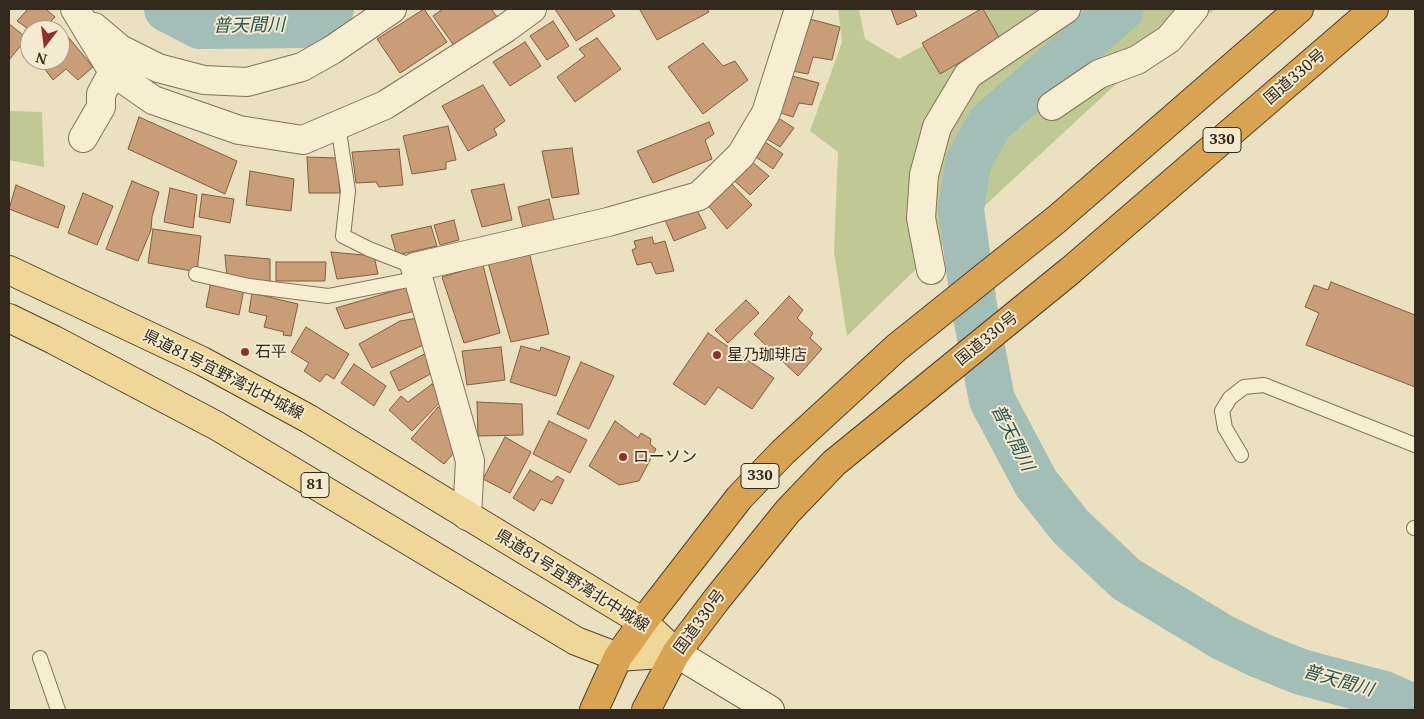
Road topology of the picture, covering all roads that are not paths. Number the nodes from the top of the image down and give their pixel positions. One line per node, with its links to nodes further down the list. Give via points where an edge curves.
1 (392, 9): 8 (street, via 302,67 247,82 204,80 158,68 120,49)
2 (532, 9): 11 (street, via 385,105)
3 (799, 9): 15 (street, via 766,113 741,155 699,196)
4 (1066, 9): 14 (street, via 968,75 937,127 924,175 921,218)
5 (1194, 9): 10 (street, via 1169,39 1137,60 1099,74)
6 (1299, 9): 21 (highway, 330, via 1057,219 896,348 783,452 746,492)
7 (1374, 9): 22 (highway, 国道330号 / 330, via 1071,270 834,463 788,511)
8 (76, 11): 9 (street)
9 (113, 72): 11 (street, via 153,100 239,130 303,140); 12 (street, via 101,94 102,107)
10 (1052, 106)
11 (338, 125): 15 (lane, via 348,191 343,236)
12 (83, 138)
13 (9, 270): 20 (main road, 県道81号宜野湾北中城線, via 202,361 309,419)
14 (931, 270)
15 (417, 272): 16 (lane, via 328,296 248,286); 20 (street, via 470,461)
16 (196, 274)
17 (9, 318): 23 (main road, 県道81号宜野湾北中城線 / 81, via 217,426 576,641)
18 (1415, 446): 19 (lane, via 1264,385 1244,386 1230,398 1222,411 1225,428)
19 (1241, 456)
20 (467, 516): 21 (main road, 県道81号宜野湾北中城線)
21 (643, 622): 22 (main road, 県道81号宜野湾北中城線); 23 (highway, 330)
22 (676, 654): 23 (main road, 県道81号宜野湾北中城線 / 81); 27 (highway, 国道330号 / 330); 28 (street)
23 (618, 657): 26 (highway, 330)
24 (40, 658): 25 (lane)
25 (58, 710)
26 (594, 710)
27 (646, 710)
28 (770, 710)

